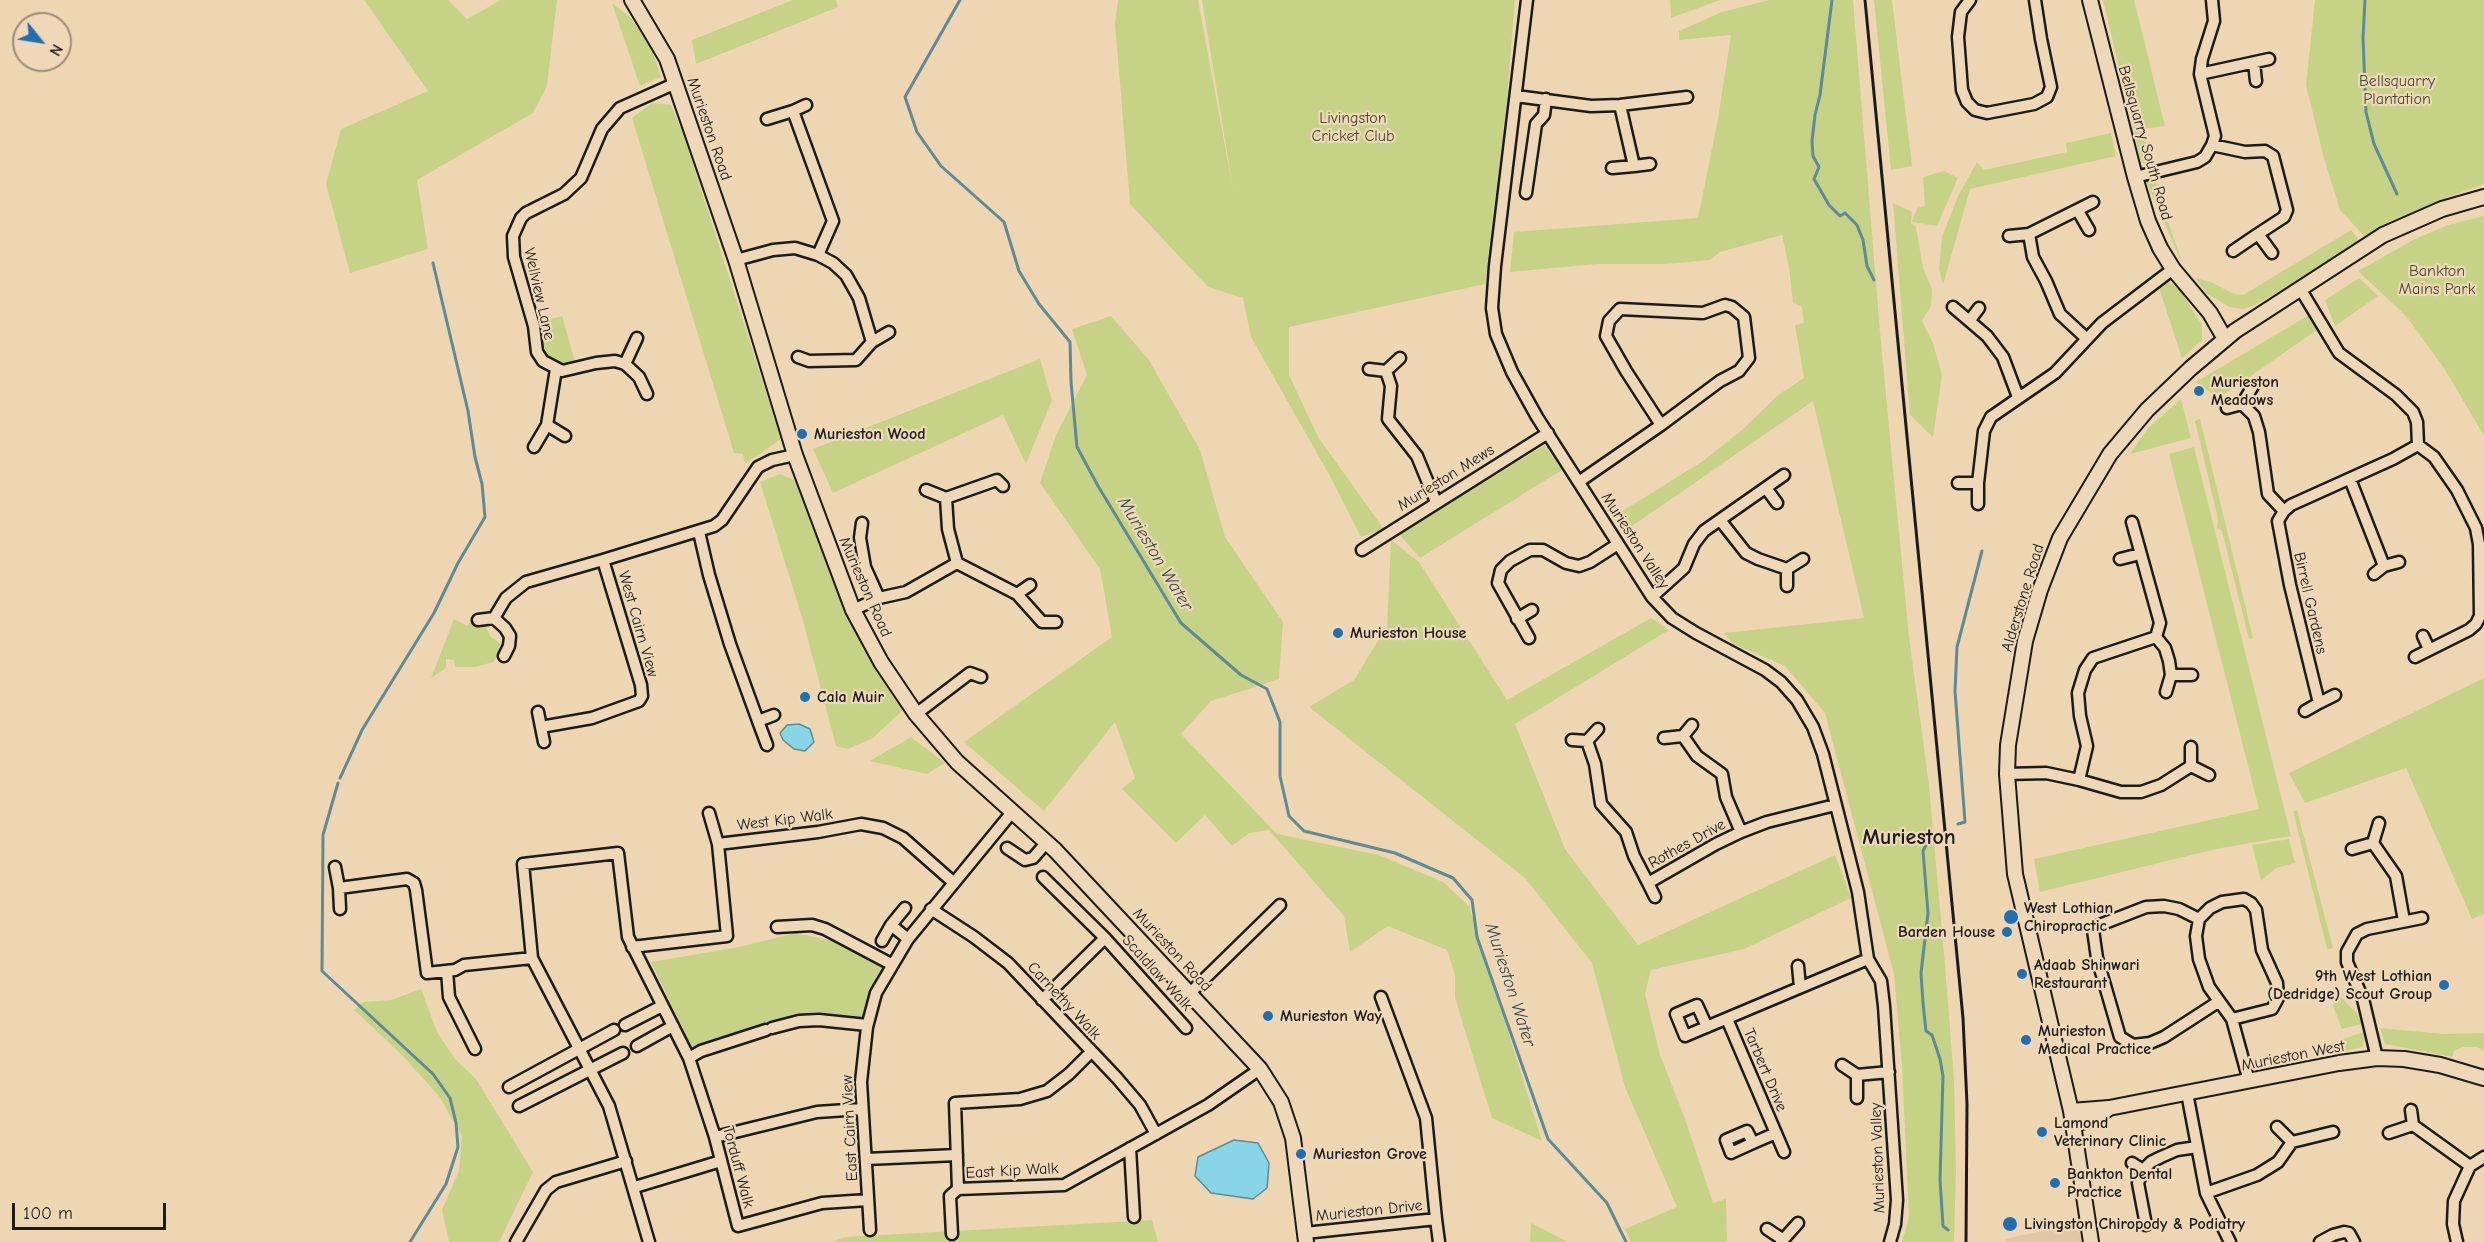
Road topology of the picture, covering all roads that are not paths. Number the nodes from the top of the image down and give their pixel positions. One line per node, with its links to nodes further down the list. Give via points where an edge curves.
1 (632, 0): 11 (street, Murieston Road, via 659,41)
2 (1527, 0): 12 (street, Murieston Valley)
3 (1970, 0): 4 (street, via 1961,12 1958,37 1961,80 1967,102 1975,110 1987,113 2034,104 2047,97 2051,87)
4 (2035, 0)
5 (2090, 0): 23 (street, Bellsquarry South Road)
6 (2212, 0): 9 (street, via 2214,21)
7 (2268, 59): 8 (street)
8 (2254, 63): 9 (street); 10 (street)
9 (2200, 74): 19 (street, via 2213,128)
10 (2256, 81)
11 (676, 83): 35 (street, Murieston Road); 49 (street, Wellview Lane, via 620,108 602,129 581,178 564,194 526,213 516,227 512,247 534,326 537,352)
12 (1516, 96): 14 (street); 59 (street, Murieston Valley, via 1492,308 1501,349)
13 (1687, 98): 16 (street)
14 (1546, 99): 16 (street, via 1590,106); 24 (street, via 1544,115 1536,124)
15 (806, 105): 17 (street)
16 (1620, 105): 21 (street)
17 (793, 111): 18 (street); 34 (street, via 833,221)
18 (766, 119)
19 (2212, 145): 23 (street, via 2198,162); 30 (street, via 2245,152 2265,151 2273,156 2287,210 2284,217)
20 (1650, 164): 21 (street)
21 (1634, 166): 22 (street)
22 (1612, 168)
23 (2135, 177): 36 (street, Bellsquarry South Road, via 2148,221)
24 (1526, 193)
25 (2484, 197): 37 (street, Alderstone Road, via 2442,209 2382,235)
26 (2093, 202): 27 (street)
27 (2078, 211): 28 (street); 29 (street)
28 (2089, 230)
29 (2029, 234): 31 (street); 43 (street, via 2033,257 2060,314)
30 (2259, 234): 32 (street); 33 (street)
31 (2009, 236)
32 (2234, 251)
33 (2272, 253)
34 (818, 255): 35 (street, via 784,249); 45 (street, via 846,275 859,298)
35 (736, 260): 63 (street, Murieston Road)
36 (2173, 269): 42 (street, Bellsquarry South Road); 43 (street)
37 (2301, 290): 42 (street, Alderstone Road); 61 (street, via 2338,353 2413,412)
38 (1953, 307): 40 (street)
39 (1979, 308): 40 (street)
40 (1970, 320): 54 (street, via 2003,357)
41 (889, 332): 45 (street)
42 (2230, 335): 133 (street, Alderstone Road, via 2127,432 2088,488 2060,538 2025,641 2012,714)
43 (2086, 338): 54 (street, via 2055,373)
44 (637, 339): 48 (street)
45 (872, 342): 47 (street, via 856,360)
46 (1400, 358): 51 (street)
47 (805, 363)
48 (625, 364): 49 (street, via 615,361 570,371); 53 (street, via 639,377)
49 (556, 369): 58 (street)
50 (1369, 369): 51 (street)
51 (1386, 371): 73 (street, via 1392,386 1388,419 1417,456)
52 (2253, 386): 55 (street)
53 (647, 394)
54 (2018, 397): 69 (street, via 1991,417 1983,431)
55 (2242, 404): 56 (street); 76 (street, via 2254,417 2268,494)
56 (2227, 408)
57 (1660, 424): 57 (street, via 1606,336 1609,321 1620,309 1704,313 1725,305 1732,307 1744,317 1749,358 1739,371); 67 (street)
58 (547, 425): 60 (street); 62 (street)
59 (1548, 433): 67 (street, Murieston Valley); 73 (street, Murieston Mews)
60 (565, 436)
61 (2418, 445): 65 (street); 108 (street, via 2434,458 2457,490 2476,528 2479,544 2480,616 2469,630)
62 (534, 447)
63 (795, 455): 80 (street, West Cairn View, via 772,459 758,467 722,520); 99 (street, Murieston Road)
64 (1784, 475): 70 (street)
65 (2350, 479): 76 (street); 91 (street)
66 (998, 480): 72 (street)
67 (1580, 481): 83 (street, Murieston Valley)
68 (1958, 483): 69 (street)
69 (1978, 483): 75 (street)
70 (1766, 488): 74 (street); 77 (street)
71 (926, 490): 72 (street)
72 (946, 498): 90 (street, via 948,528)
73 (1436, 502): 84 (street, Murieston Mews)
74 (1777, 503)
75 (1978, 504)
76 (2284, 511): 116 (street, Birrell Gardens, via 2278,529)
77 (1720, 520): 92 (street, via 1746,553); 97 (street, via 1694,544 1684,568)
78 (2132, 522): 85 (street)
79 (862, 523): 82 (street)
80 (699, 532): 88 (street, West Cairn View); 121 (street, via 730,644)
81 (849, 537): 82 (street)
82 (860, 538): 98 (street, via 865,567)
83 (1618, 544): 97 (street, Murieston Valley); 102 (street, via 1579,566 1537,550 1510,561 1501,570 1498,583)
84 (1362, 550)
85 (2140, 554): 87 (street); 106 (street, via 2160,623)
86 (1803, 559): 92 (street)
87 (2120, 559)
88 (603, 560): 101 (street, West Cairn View, via 526,582 506,598); 123 (street, West Cairn View, via 642,696 633,705 592,718)
89 (2399, 562): 91 (street)
90 (957, 563): 96 (street); 98 (street, via 906,592)
91 (2384, 566): 93 (street)
92 (1787, 569): 95 (street)
93 (2374, 574)
94 (1030, 585): 96 (street)
95 (1787, 586)
96 (1017, 594): 104 (street, via 1041,627)
97 (1652, 597): 136 (street, Murieston Valley, via 1672,618 1765,670 1797,700 1813,727)
98 (879, 598): 99 (street)
99 (853, 610): 119 (street, Murieston Road)
100 (1532, 610): 102 (street)
101 (494, 618): 103 (street); 109 (street, via 510,636)
102 (1517, 619): 107 (street)
103 (478, 620)
104 (1056, 622)
105 (2423, 636): 108 (street)
106 (2156, 637): 112 (street, via 2165,648); 135 (street, via 2093,658 2085,670 2078,693 2087,746)
107 (1529, 638)
108 (2429, 649): 110 (street)
109 (504, 656)
110 (2415, 657)
111 (974, 671): 119 (street)
112 (2171, 675): 113 (street); 114 (street)
113 (2192, 675)
114 (2166, 692)
115 (2335, 695): 116 (street)
116 (2319, 703): 117 (street)
117 (2305, 711)
118 (538, 712): 123 (street)
119 (916, 714): 137 (street, Murieston Road, via 957,762)
120 (774, 715): 121 (street)
121 (758, 721): 130 (street)
122 (1692, 725): 125 (street)
123 (541, 727): 129 (street)
124 (1598, 729): 128 (street)
125 (1683, 736): 126 (street); 140 (street, Rothes Drive, via 1697,756 1722,774 1726,797)
126 (1664, 738)
127 (1572, 740): 128 (street)
128 (1587, 741): 149 (street, Rothes Drive, via 1595,764 1600,804 1626,832)
129 (544, 742)
130 (767, 745)
131 (2191, 747): 132 (street)
132 (2191, 766): 134 (street); 135 (street, via 2161,785 2141,792 2121,792)
133 (2007, 774): 135 (street, via 2046,773); 204 (street, Alderstone Road, via 2015,874)
134 (2209, 775)
135 (2079, 780)
136 (1835, 805): 140 (street, Rothes Drive); 166 (street, Murieston Valley, via 1858,892)
137 (1013, 811): 141 (street, Murieston Road); 148 (street, East Cairn View)
138 (709, 813): 143 (street)
139 (2379, 823): 142 (street)
140 (1741, 832): 149 (street, Rothes Drive)
141 (1047, 842): 144 (street, via 1033,858 1025,860); 171 (street, Murieston Road)
142 (2373, 843): 145 (street); 158 (street, via 2396,876)
143 (718, 844): 148 (street, West Kip Walk, via 861,824 883,828 903,838); 164 (street, West Kip Walk, via 727,936)
144 (1007, 848)
145 (2352, 849)
146 (335, 867): 150 (street)
147 (1043, 877): 161 (street, Scaldlaw Walk)
148 (953, 882): 155 (street, East Cairn View)
149 (1648, 883): 151 (street, Rothes Drive)
150 (339, 888): 154 (street); 169 (street, via 407,879 414,883 427,974)
151 (1655, 897)
152 (905, 908): 159 (street)
153 (1272, 908): 171 (street)
154 (340, 909)
155 (931, 909): 162 (street, East Cairn View); 173 (street, Carnethy Walk, via 1008,963)
156 (2422, 918): 158 (street)
157 (2199, 919): 174 (street, via 2199,959); 174 (street, via 2179,909 2146,907 2093,930 2097,958 2120,1037 2133,1045 2164,1037); 177 (street, via 2210,908 2232,900 2244,899 2256,910 2262,950 2277,983 2278,998 2272,1009)
158 (2404, 921): 190 (street, via 2367,928 2357,934 2347,952)
159 (891, 925): 162 (street); 163 (street)
160 (777, 927): 167 (street, via 812,925 825,929)
161 (1105, 938): 173 (street, Scaldlaw Walk); 182 (street, Scaldlaw Walk)
162 (908, 939): 167 (street, East Cairn View)
163 (882, 941)
164 (632, 946): 165 (street, Torduff Walk, via 618,853 523,864); 175 (street, Torduff Walk)
165 (532, 958): 169 (street, via 464,965); 186 (street)
166 (1868, 959): 170 (street, Tarbert Drive); 194 (street, Murieston Valley, via 1881,981)
167 (891, 964): 179 (street, East Cairn View, via 876,993)
168 (1798, 966): 170 (street)
169 (447, 971): 185 (street, via 449,997)
170 (1800, 987): 176 (street, Tarbert Drive)
171 (1190, 993): 192 (street, Murieston Road)
172 (1382, 997): 230 (street, Murieston Drive, via 1380,1011 1426,1118)
173 (1042, 1000): 187 (street, Carnethy Walk)
174 (2218, 1002): 177 (street)
175 (662, 1006): 178 (street); 180 (street, Torduff Walk)
176 (1727, 1019): 181 (street, Tarbert Drive); 208 (street, Tarbert Drive)
177 (2232, 1019): 197 (street)
178 (625, 1025)
179 (867, 1025): 189 (street, via 799,1021); 202 (street, East Cairn View)
180 (673, 1026): 184 (street); 189 (street, Torduff Walk)
181 (1707, 1027)
182 (1186, 1028)
183 (614, 1030): 186 (street)
184 (637, 1046)
185 (475, 1049)
186 (578, 1049): 193 (street); 198 (street)
187 (1091, 1052): 210 (street, Carnethy Walk, via 1140,1105); 217 (street, East Kip Walk, via 1047,1091 1020,1099 955,1103)
188 (623, 1053): 193 (street)
189 (689, 1058): 211 (street, Torduff Walk)
190 (2377, 1058): 196 (street, Murieston West, via 2440,1065); 197 (street, Murieston West)
191 (1842, 1065): 195 (street)
192 (1260, 1069): 210 (street, East Kip Walk); 236 (street, Murieston Road, via 1281,1102 1293,1138)
193 (589, 1071): 201 (street); 220 (street, via 609,1106)
194 (1889, 1072): 195 (street); 241 (street, Murieston Valley, via 1897,1200)
195 (1857, 1075): 200 (street, Murieston Valley)
196 (2484, 1078)
197 (2249, 1081): 199 (street, Murieston West)
198 (509, 1087)
199 (2187, 1093): 204 (street, Murieston West); 214 (street)
200 (1857, 1098)
201 (519, 1106)
202 (862, 1109): 211 (street, via 817,1112); 219 (street, East Cairn View)
203 (2410, 1110): 205 (street)
204 (2072, 1118): 242 (street, Alderstone Road)
205 (2413, 1125): 209 (street); 223 (street)
206 (2277, 1126): 212 (street)
207 (2333, 1132): 212 (street)
208 (1776, 1133): 213 (street, Tarbert Drive); 216 (street, Tarbert Drive)
209 (2389, 1133)
210 (1156, 1134): 215 (street, East Kip Walk)
211 (715, 1137): 221 (street, Torduff Walk)
212 (2292, 1142): 227 (street, via 2278,1162 2257,1175)
213 (1753, 1143)
214 (2196, 1147): 224 (street, via 2177,1150); 227 (street)
215 (1130, 1148): 226 (street, East Kip Walk, via 1064,1185); 229 (street)
216 (1784, 1152)
217 (957, 1155): 219 (street, East Kip Walk); 226 (street, East Kip Walk)
218 (2484, 1157): 223 (street)
219 (866, 1159): 228 (street, East Cairn View)
220 (626, 1161): 225 (street); 238 (street, via 556,1182 546,1190)
221 (721, 1161): 225 (street); 228 (street, Torduff Walk, via 738,1226 822,1203)
222 (2132, 1163): 224 (street)
223 (2470, 1166): 246 (street, via 2454,1201)
224 (2143, 1170): 232 (street, via 2138,1183)
225 (635, 1187): 239 (street)
226 (958, 1189): 235 (street, East Kip Walk, via 950,1196)
227 (2206, 1193): 243 (street)
228 (868, 1200): 234 (street, East Cairn View)
229 (1134, 1216)
230 (1436, 1219): 236 (street, Murieston Drive); 240 (street, Murieston Drive)
231 (1798, 1223): 237 (street)
232 (2146, 1225)
233 (1767, 1229): 237 (street)
234 (870, 1230)
235 (952, 1234)
236 (1305, 1237)
237 (1781, 1240)
238 (516, 1242)
239 (650, 1242)
240 (1439, 1242)
241 (1890, 1242)
242 (2091, 1242)
243 (2230, 1242)
244 (2322, 1242): 245 (street, via 2344,1232)
245 (2354, 1242)
246 (2457, 1242)

